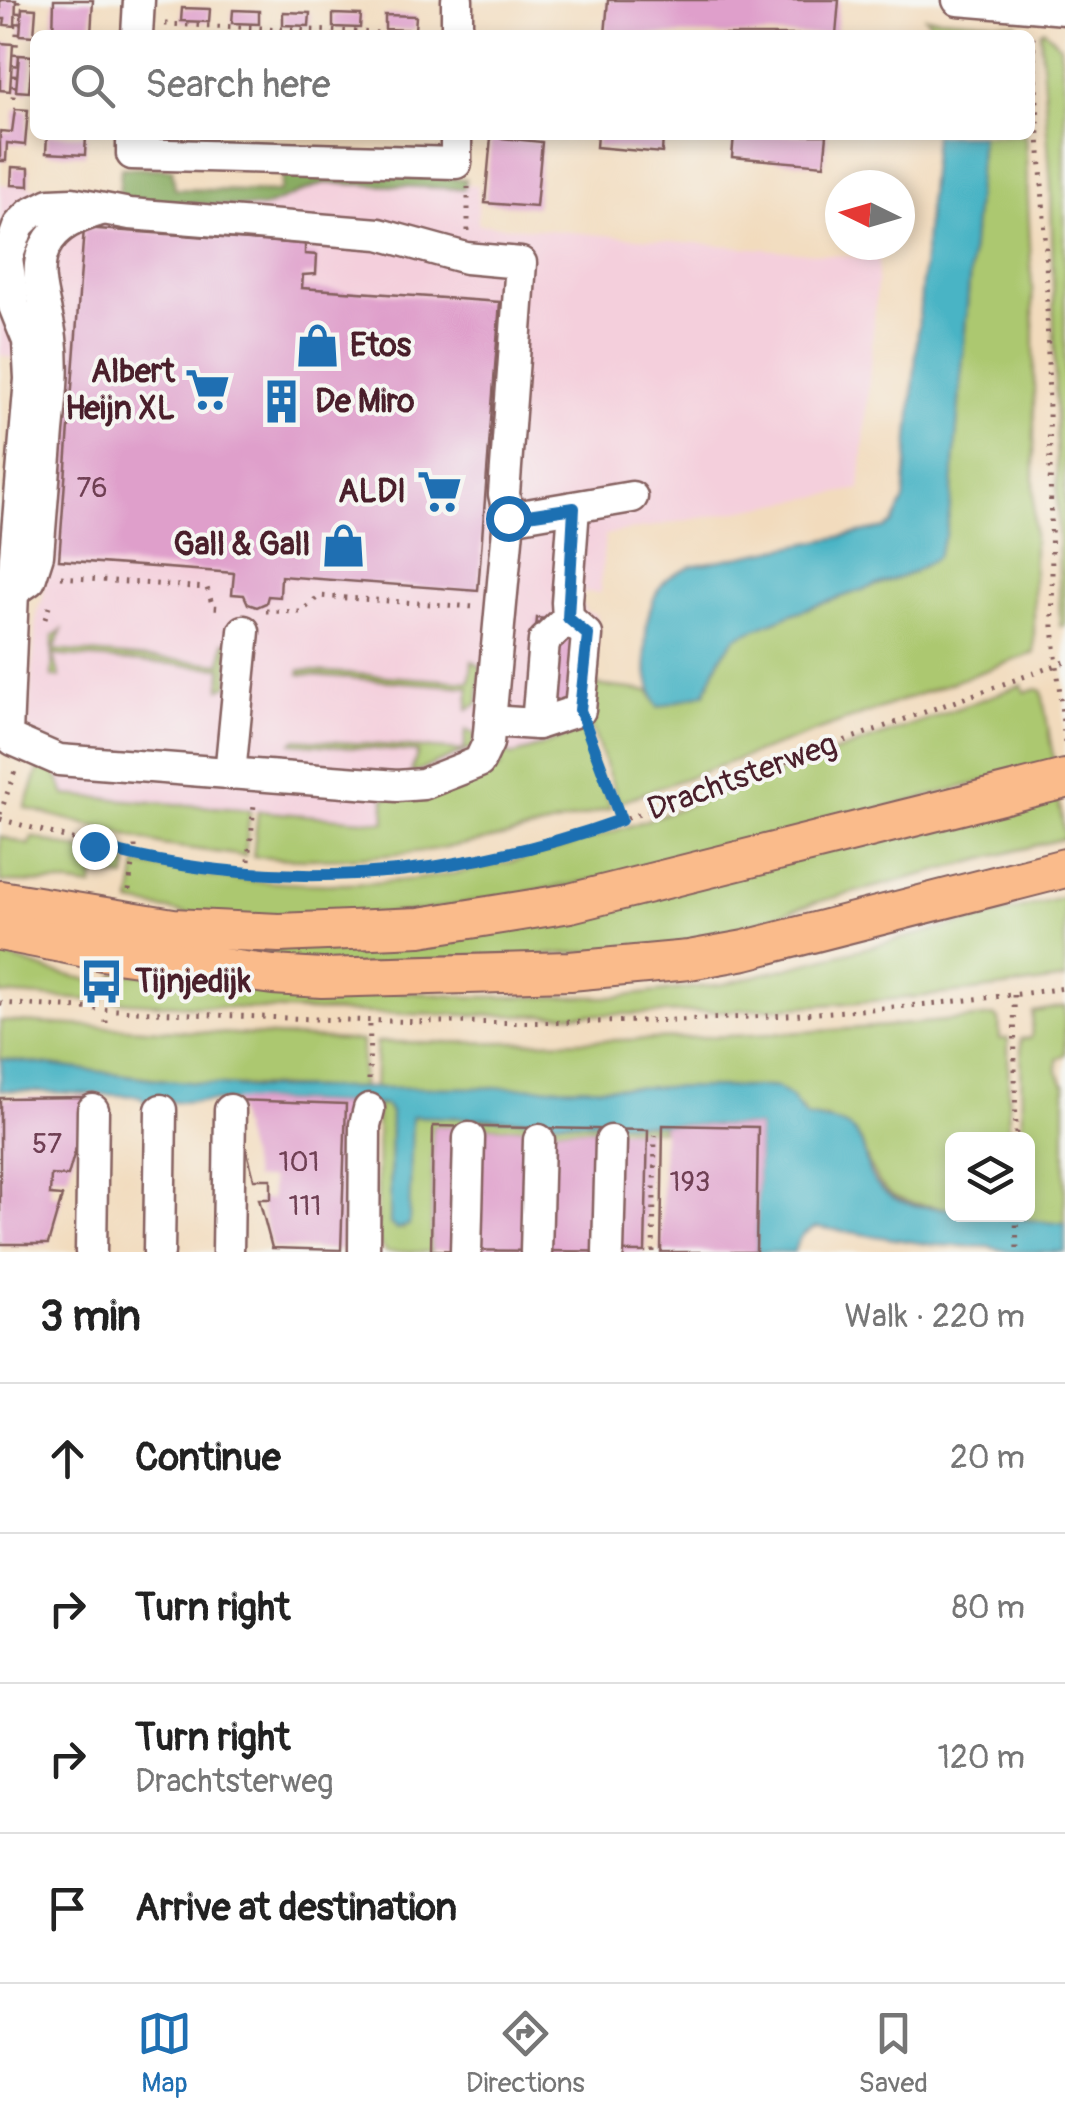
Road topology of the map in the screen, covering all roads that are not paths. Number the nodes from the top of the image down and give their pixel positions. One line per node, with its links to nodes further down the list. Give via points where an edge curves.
1 (457, 0): 5 (street)
2 (958, 0): 3 (street)
3 (1013, 3): 4 (street)
4 (1065, 9)
5 (457, 30)
6 (132, 145): 7 (street)
7 (456, 149)
8 (632, 498): 9 (street)
9 (574, 508): 10 (street); 13 (street)
10 (508, 518): 11 (street, via 504,494 521,263 466,258 380,234 101,210 57,229 41,260 52,379 38,555); 14 (street)
11 (10, 608): 16 (street, via 5,722 12,740 59,760)
12 (242, 617): 16 (street)
13 (568, 618): 15 (street, via 544,641); 15 (street, via 588,635 580,710)
14 (490, 721): 15 (street); 16 (street, via 480,762 423,784)
15 (537, 724)
16 (230, 774)
17 (1065, 779): 19 (main road, via 570,904 420,928 190,929)
18 (1065, 868): 20 (main road, via 745,950 570,971 273,975)
19 (0, 900)
20 (0, 931)
21 (369, 1097): 31 (street)
22 (93, 1110): 28 (street)
23 (162, 1110): 29 (street)
24 (230, 1110): 30 (street)
25 (470, 1138): 32 (street)
26 (539, 1140): 33 (street)
27 (611, 1142): 34 (street)
28 (90, 1252)
29 (159, 1252)
30 (228, 1252)
31 (364, 1252)
32 (466, 1252)
33 (536, 1252)
34 (608, 1252)

